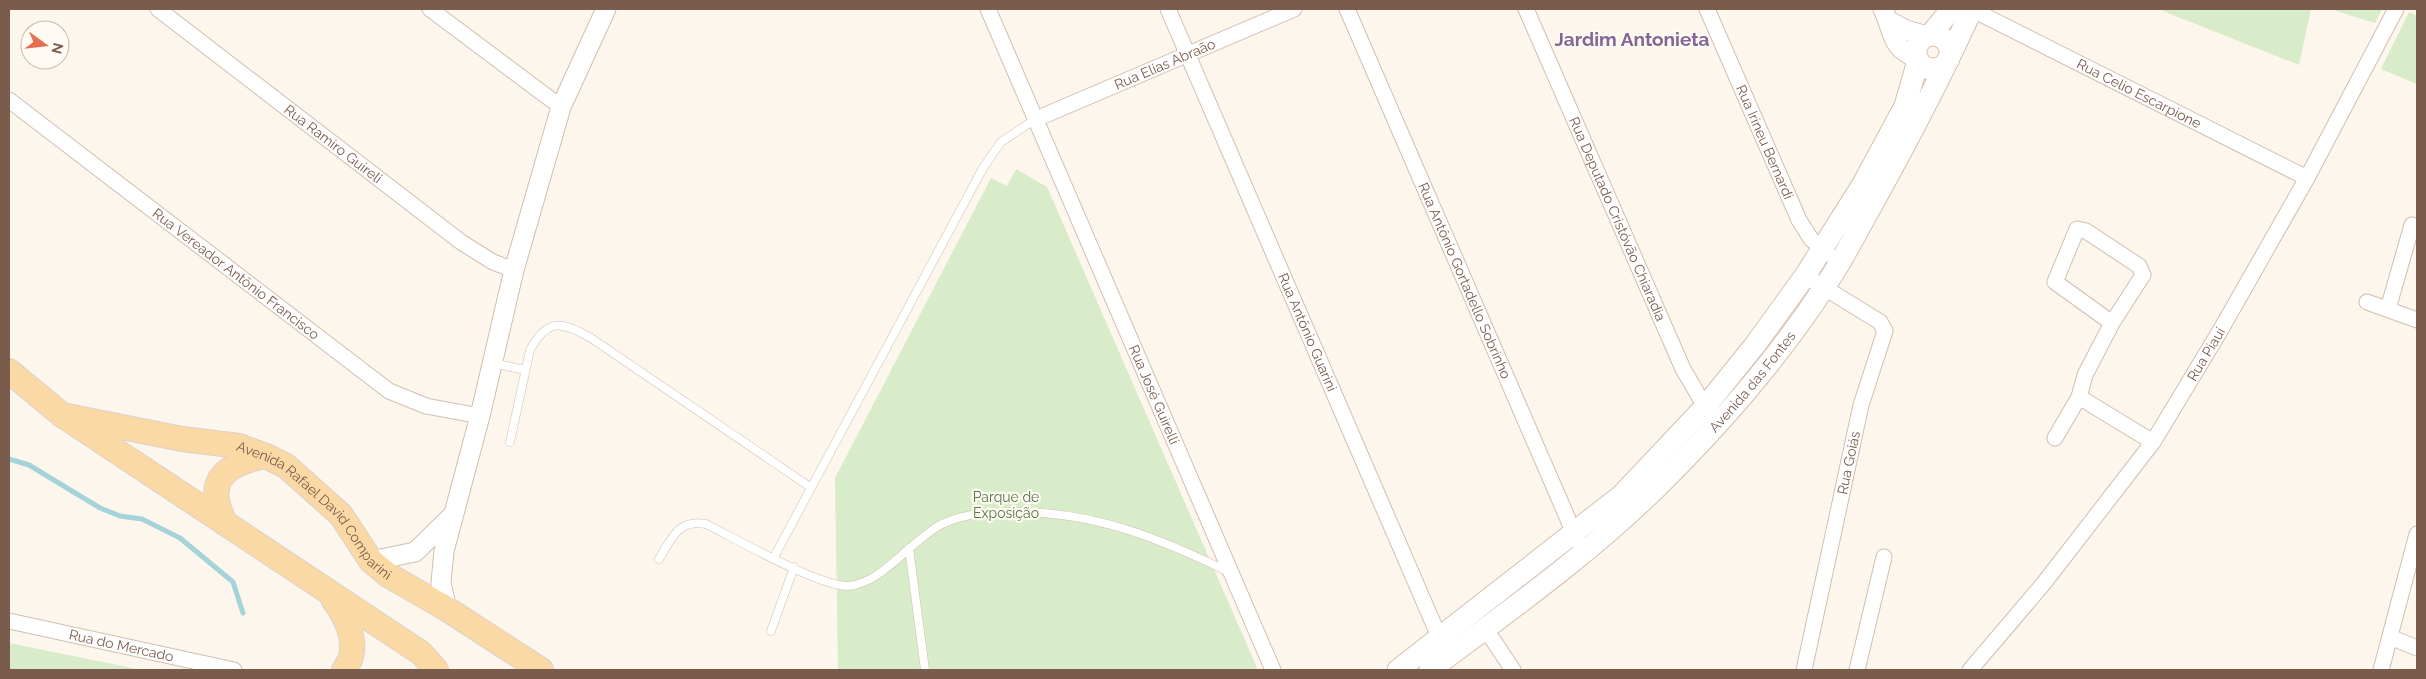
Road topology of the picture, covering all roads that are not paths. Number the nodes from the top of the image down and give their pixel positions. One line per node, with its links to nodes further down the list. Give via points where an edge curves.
1 (158, 9): 25 (street, Rua Ramiro Guireli, via 460,242 493,262)
2 (430, 9): 19 (street)
3 (606, 9): 19 (street)
4 (988, 9): 20 (street, Rua José Guirelli)
5 (1168, 9): 15 (street, Rua Antônio Guarini)
6 (1294, 9): 15 (street, Rua Elias Abraão)
7 (1347, 9): 47 (street, Rua Antônio Gortadello Sobrinho)
8 (1526, 9): 36 (street, Rua Deputado Cristóvão Chiaradia, via 1683,369)
9 (1707, 9): 23 (street, Rua Irineu Bernardi, via 1799,220)
10 (1952, 9): 14 (main road)
11 (1971, 9): 17 (main road, Avenida das Fontes); 21 (street, Rua Celio Escarpione)
12 (2396, 9): 21 (street, Rua Piauí)
13 (1886, 15): 14 (street); 16 (street, via 1897,47)
14 (1928, 35): 16 (main road, via 1917,45); 17 (main road, via 1937,35 1945,40 1950,49)
15 (1187, 55): 20 (street, Rua Elias Abraão); 63 (street, Rua Antônio Guarini)
16 (1918, 59): 17 (main road, via 1924,67 1936,69); 23 (main road, Avenida das Fontes, via 1901,115)
17 (1948, 59): 24 (main road, Avenida das Fontes)
18 (9, 100): 38 (street, Rua Vereador Antônio Francisco, via 389,391 426,406)
19 (561, 107): 25 (street)
20 (1036, 119): 44 (lane, via 1001,142 983,168); 56 (street, Rua José Guirelli)
21 (2307, 178): 42 (street, Rua Piauí)
22 (2412, 225): 29 (street)
23 (1822, 250): 24 (street, Rua Irineu Bernardi); 26 (main road, Avenida das Fontes)
24 (1840, 263): 27 (main road, Avenida das Fontes)
25 (514, 270): 32 (street)
26 (1805, 276): 27 (street, Rua Goiás); 36 (main road, Avenida das Fontes)
27 (1824, 288): 39 (main road, Avenida das Fontes); 74 (street, Rua Goiás, via 1880,322 1885,331 1861,405)
28 (2367, 302): 29 (street)
29 (2388, 309): 30 (street)
30 (2417, 320)
31 (2112, 323): 31 (street, via 2055,282 2077,229 2086,231 2142,270 2141,282); 35 (street, via 2085,376)
32 (492, 363): 33 (lane); 38 (street)
33 (525, 370): 41 (lane); 44 (lane, via 537,337 558,324 571,327)
34 (9, 371): 37 (main road, Avenida Rafael David Comparini)
35 (2079, 398): 40 (street); 42 (street)
36 (1705, 407): 39 (street, Rua Deputado Cristóvão Chiaradia); 47 (main road, Avenida das Fontes, via 1622,495)
37 (62, 415): 43 (main road, Avenida Rafael David Comparini, via 182,439 239,446); 46 (main road, Avenida Rafael David Comparini)
38 (480, 416): 45 (street)
39 (1717, 425): 50 (main road, Avenida das Fontes, via 1656,488)
40 (2055, 438)
41 (510, 442)
42 (2153, 442): 76 (street, Rua Piauí, via 2044,583)
43 (266, 456): 46 (main road, via 245,460 227,470 217,486 216,499); 54 (main road, Avenida Rafael David Comparini, via 286,466 341,515)
44 (810, 487): 51 (lane)
45 (455, 514): 54 (street, via 414,552); 58 (street, via 444,551 441,583)
46 (224, 523): 57 (main road, Avenida Rafael David Comparini)
47 (1574, 534): 50 (street, Rua Antônio Gortadello Sobrinho); 63 (main road, Avenida das Fontes)
48 (2417, 534): 62 (street)
49 (909, 548): 55 (lane, via 872,578 850,586 826,582); 56 (lane, via 942,524 965,516 1040,512 1076,516 1125,528 1173,545); 69 (lane)
50 (1582, 553): 60 (main road, Avenida das Fontes)
51 (774, 557): 53 (lane, via 706,524 695,522 677,531); 55 (lane)
52 (1884, 557): 75 (street)
53 (659, 559)
54 (371, 561): 58 (main road, Avenida Rafael David Comparini, via 412,591)
55 (794, 567): 61 (lane)
56 (1229, 572): 70 (street, Rua José Guirelli)
57 (329, 594): 66 (main road, via 346,616 351,633 348,665); 67 (main road, Avenida Rafael David Comparini, via 421,653)
58 (447, 609): 68 (main road, Avenida Rafael David Comparini)
59 (9, 621): 65 (street, Rua do Mercado)
60 (1485, 628): 63 (main road, Avenida das Fontes); 73 (street)
61 (771, 631)
62 (2390, 637): 64 (street); 77 (street)
63 (1444, 648): 71 (main road, Avenida das Fontes); 72 (main road, Avenida das Fontes)
64 (2417, 648)
65 (234, 670)
66 (344, 670)
67 (436, 670)
68 (541, 670)
69 (925, 670)
70 (1273, 670)
71 (1398, 670)
72 (1430, 670)
73 (1513, 670)
74 (1804, 670)
75 (1857, 670)
76 (1970, 670)
77 (2381, 670)

